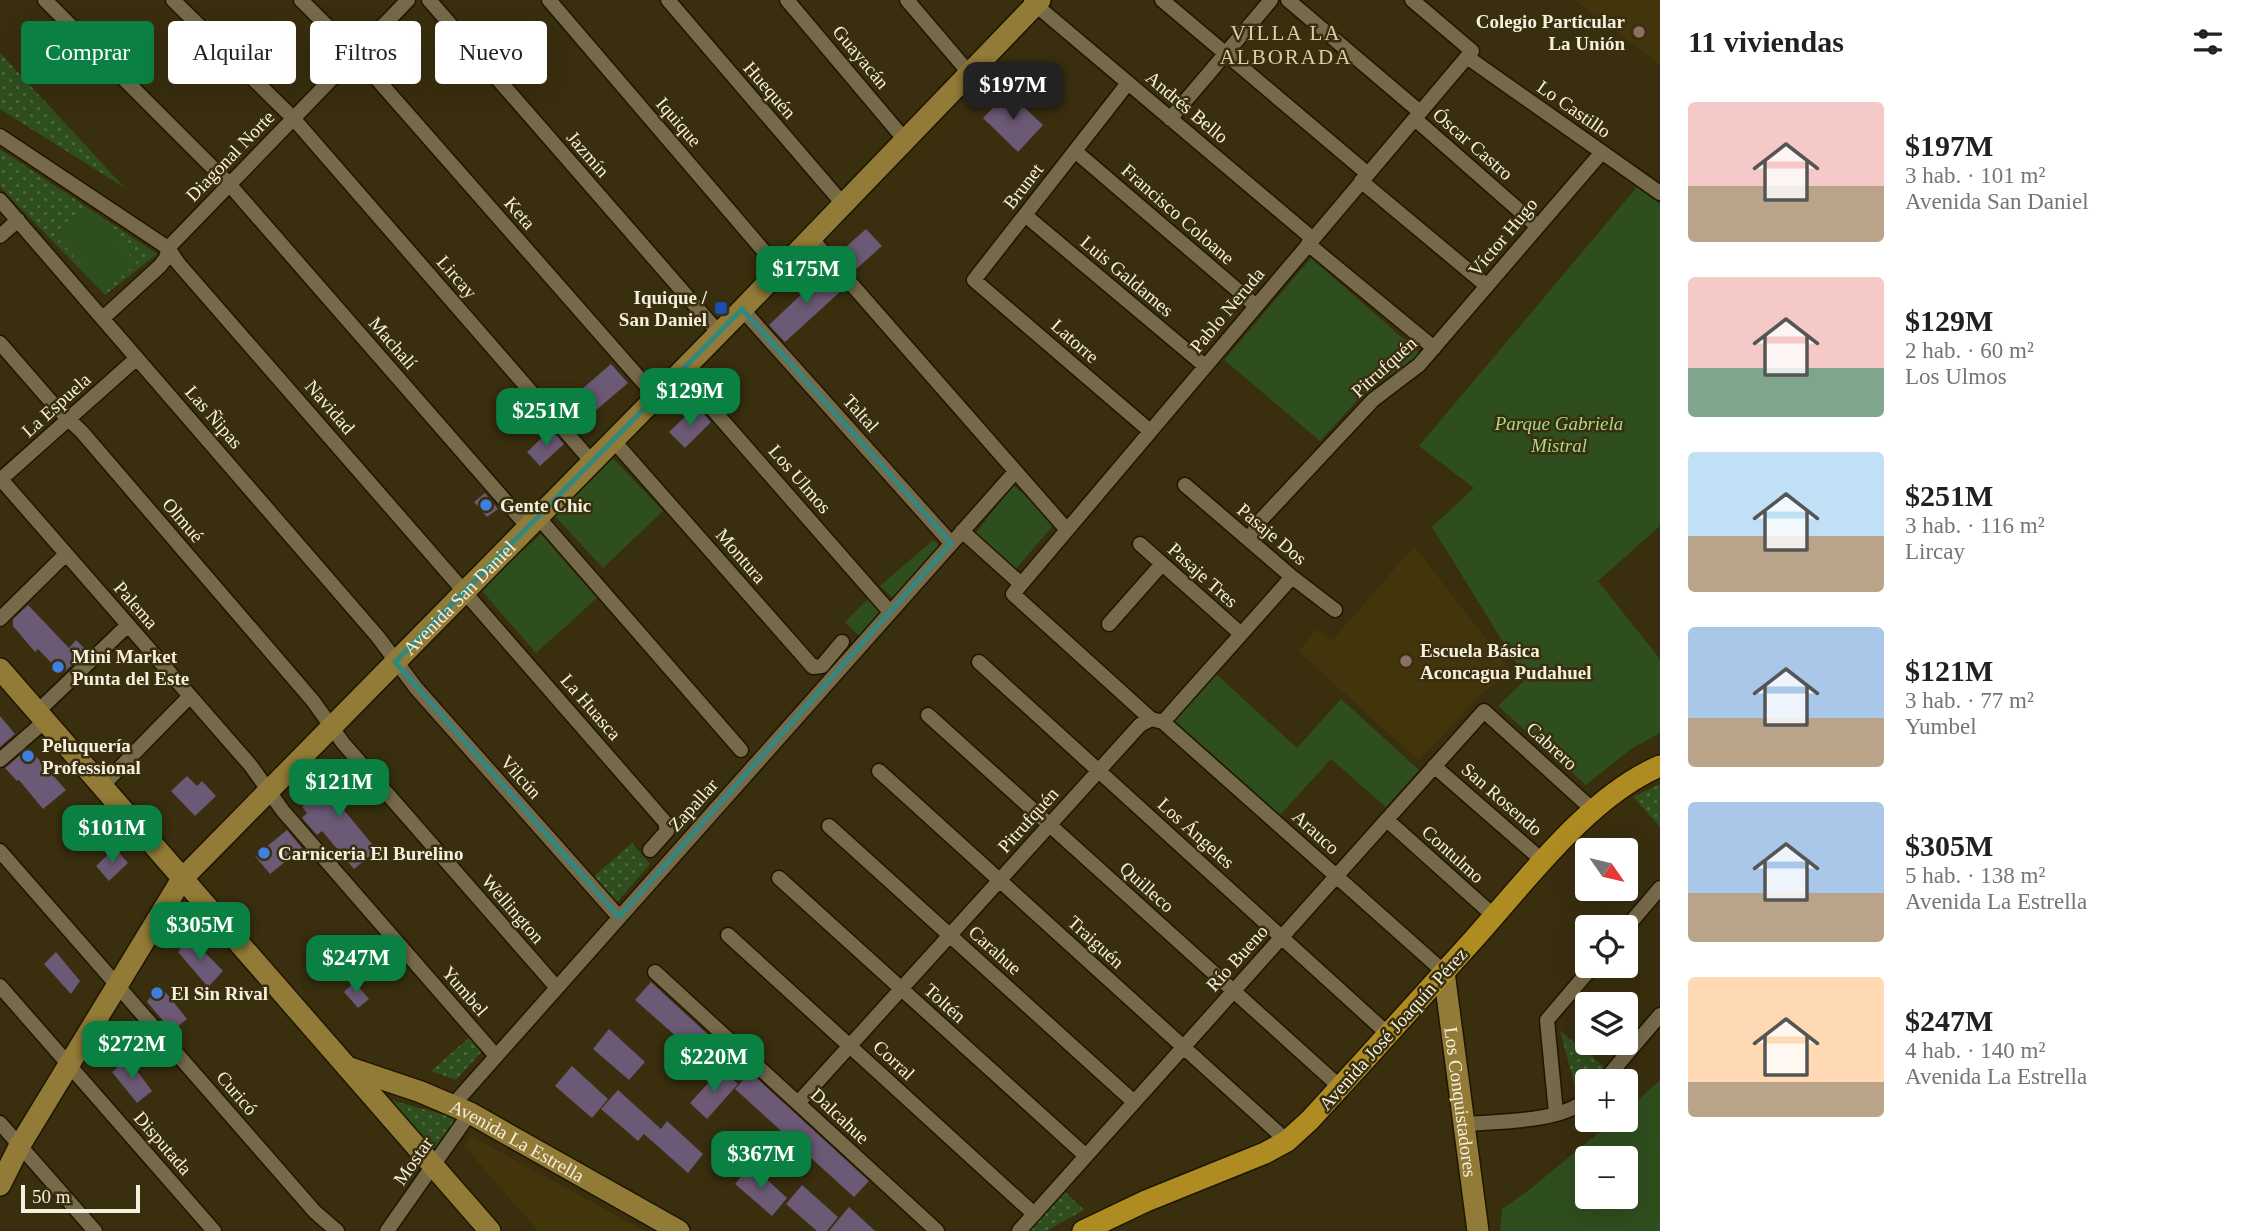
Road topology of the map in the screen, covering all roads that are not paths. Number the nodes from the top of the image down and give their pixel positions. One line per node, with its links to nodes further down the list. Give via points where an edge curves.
1 (45, 0): 31 (street, Machalí)
2 (173, 0): 24 (street, Lircay)
3 (301, 0): 15 (street, Keta)
4 (408, 0): 16 (street, Diagonal Norte)
5 (429, 0): 48 (street, Jazmín)
6 (549, 0): 42 (street, Iquique)
7 (668, 0): 34 (street, Huequén)
8 (787, 0): 27 (street, Guayacán)
9 (906, 0): 19 (street)
10 (1162, 0): 17 (street)
11 (1271, 0): 17 (street)
12 (1288, 0): 23 (street, Óscar Castro)
13 (1412, 0): 18 (street, Lo Castillo)
14 (1035, 2): 19 (street, Avenida San Daniel); 20 (street, Andrés Bello)
15 (322, 21)
16 (387, 21)
17 (1226, 54): 25 (street); 30 (street)
18 (1469, 54): 23 (street, Pablo Neruda); 29 (street, Lo Castillo)
19 (970, 74): 27 (street, Avenida San Daniel)
20 (1128, 83): 25 (street, Andrés Bello); 28 (street, Brunet)
21 (326, 84): 24 (street, Diagonal Norte)
22 (381, 84): 54 (street, Keta)
23 (1417, 115): 30 (street, Pablo Neruda); 37 (street, Óscar Castro)
24 (293, 118): 31 (street, Diagonal Norte); 58 (street, Lircay)
25 (1170, 119): 40 (street, Andrés Bello)
26 (0, 136): 41 (street)
27 (905, 140): 34 (street, Avenida San Daniel)
28 (1075, 151): 35 (street, Brunet); 45 (street, Francisco Coloane)
29 (1602, 152): 32 (street, Lo Castillo); 37 (street, Víctor Hugo)
30 (1365, 178): 40 (street, Pablo Neruda); 44 (street)
31 (229, 184): 41 (street, Diagonal Norte); 62 (street, Machalí)
32 (1660, 193)
33 (0, 200): 36 (street, Las Ñipas)
34 (843, 204): 39 (street, Avenida San Daniel)
35 (1025, 215): 43 (street, Brunet); 52 (street, Luis Galdames)
36 (18, 220): 38 (street); 47 (street, Las Ñipas)
37 (1538, 226): 44 (street, Víctor Hugo)
38 (0, 236)
39 (811, 238): 42 (street, Avenida San Daniel); 59 (street)
40 (1310, 242): 45 (street, Pablo Neruda); 50 (street, Andrés Bello)
41 (168, 248): 47 (street, Diagonal Norte, via 160,266); 72 (street, Navidad)
42 (780, 270): 46 (street, Avenida San Daniel)
43 (974, 280): 56 (street, Latorre)
44 (1487, 286): 50 (street, Víctor Hugo)
45 (1256, 306): 52 (street, Pablo Neruda)
46 (742, 309): 48 (street, Avenida San Daniel); 66 (street, Taltal)
47 (103, 318): 51 (street, Las Ñipas)
48 (719, 333): 53 (street, Avenida San Daniel)
49 (0, 343): 55 (street, Olmué)
50 (1434, 348): 65 (street, Pitrufquén, via 1373,400 1259,522)
51 (137, 358): 55 (street, La Espuela); 80 (street, Las Ñipas)
52 (1205, 366): 56 (street, Pablo Neruda)
53 (680, 372): 54 (street, Avenida San Daniel); 74 (street, Los Ulmos)
54 (656, 397): 57 (street, Avenida San Daniel)
55 (69, 419): 60 (street, La Espuela); 88 (street, Olmué)
56 (1150, 431): 63 (street, Pablo Neruda)
57 (613, 440): 58 (street, Avenida San Daniel); 79 (street, Montura, via 813,667 822,666)
58 (592, 461): 62 (street, Avenida San Daniel)
59 (1015, 472): 63 (street); 64 (street, Zapallar)
60 (0, 479): 68 (street, Palema)
61 (1185, 485): 65 (street, Pasaje Dos)
62 (533, 522): 72 (street, Avenida San Daniel); 89 (street, Machalí)
63 (1067, 530): 71 (street, Pablo Neruda)
64 (962, 531): 66 (street, Zapallar); 71 (street)
65 (1249, 540): 70 (street, Pasaje Dos)
66 (951, 544): 74 (street, Zapallar)
67 (1140, 544): 69 (street, Pasaje Tres)
68 (66, 554): 75 (street); 77 (street, Palema)
69 (1162, 564): 76 (street); 78 (street, Pasaje Tres)
70 (1292, 577): 73 (street, Pasaje Dos); 78 (street, Pitrufquén)
71 (1017, 589): 87 (street, Arauco)
72 (465, 591): 80 (street, Avenida San Daniel); 102 (street, La Huasca, via 665,822 667,831)
73 (1335, 610)
74 (890, 612): 111 (street, Zapallar)
75 (0, 619)
76 (1109, 624)
77 (128, 625): 83 (street, Palema); 86 (street)
78 (1241, 634): 87 (street, Pitrufquén)
79 (842, 642)
80 (395, 662): 88 (street, Avenida San Daniel); 111 (street, Vilcún)
81 (979, 662): 94 (street, Los Ángeles)
82 (0, 669): 86 (street, Avenida La Estrella)
83 (190, 696): 95 (street); 96 (street, Palema)
84 (1484, 711): 91 (street, Río Bueno); 97 (street, Cabrero)
85 (928, 715): 99 (street, Quilleco)
86 (41, 716): 90 (street); 95 (street, Avenida La Estrella)
87 (1157, 720): 94 (street, Pitrufquén, via 1140,725); 104 (street, Arauco)
88 (331, 727): 96 (street, Avenida San Daniel); 120 (street, Wellington)
89 (741, 750)
90 (0, 760)
91 (1434, 766): 98 (street, Río Bueno); 103 (street, San Rosendo)
92 (1660, 766): 97 (main road, Avenida José Joaquín Pérez, via 1625,784)
93 (879, 771): 107 (street, Traiguén)
94 (1099, 771): 99 (street, Pitrufquén); 114 (street, Los Ángeles)
95 (102, 786): 106 (street, Avenida La Estrella)
96 (269, 790): 106 (street, Avenida San Daniel); 127 (street, Yumbel)
97 (1594, 810): 103 (main road, Avenida José Joaquín Pérez)
98 (1387, 820): 104 (street, Río Bueno); 110 (street, Contulmo)
99 (1050, 825): 107 (street, Pitrufquén); 122 (street, Quilleco)
100 (829, 826): 113 (street, Carahue)
101 (0, 850): 119 (street, Curicó)
102 (650, 850)
103 (1544, 861): 110 (main road, Avenida José Joaquín Pérez)
104 (1336, 876): 114 (street, Río Bueno); 116 (street, Arauco)
105 (779, 878): 121 (street, Toltén)
106 (182, 879): 119 (street, Avenida San Daniel); 129 (street, Avenida La Estrella)
107 (1000, 880): 113 (street, Pitrufquén); 126 (street, Traiguén)
108 (1660, 888): 109 (street)
109 (1637, 915)
110 (1494, 916): 116 (main road, Avenida José Joaquín Pérez)
111 (619, 918): 120 (street, Zapallar)
112 (728, 935): 125 (street, Corral)
113 (950, 935): 121 (street, Pitrufquén); 132 (street, Carahue)
114 (1282, 937): 122 (street, Río Bueno); 124 (street, Los Ángeles)
115 (656, 972): 133 (street, Dalcahue)
116 (1444, 972): 124 (main road, Avenida José Joaquín Pérez); 138 (street, Los Conquistadores)
117 (1583, 978): 136 (street, via 1547,1020)
118 (0, 986): 128 (street, Disputada)
119 (117, 986): 128 (street, Avenida San Daniel); 147 (street, Curicó, via 315,1212)
120 (557, 988): 127 (street, Zapallar)
121 (901, 989): 125 (street, Pitrufquén); 141 (street, Toltén)
122 (1233, 991): 126 (street, Río Bueno); 131 (street, Quilleco)
123 (1660, 1015): 130 (street)
124 (1388, 1034): 131 (main road, Avenida José Joaquín Pérez)
125 (850, 1046): 133 (street, Pitrufquén); 144 (street, Corral)
126 (1184, 1047): 132 (street, Río Bueno); 139 (street, Traiguén)
127 (496, 1056): 135 (street, Zapallar)
128 (69, 1065): 140 (street, Avenida San Daniel); 146 (street, Disputada)
129 (347, 1067): 135 (street, Avenida La Estrella); 142 (street, Avenida La Estrella)
130 (1614, 1069)
131 (1340, 1087): 139 (main road, Avenida José Joaquín Pérez)
132 (1134, 1102): 141 (street, Río Bueno)
133 (798, 1103): 151 (street, Dalcahue)
134 (1575, 1107): 136 (street)
135 (462, 1109): 142 (street, Mostar); 150 (street, Avenida La Estrella)
136 (1556, 1113): 138 (street)
137 (0, 1122): 140 (street)
138 (1464, 1124): 154 (street, Los Conquistadores)
139 (1287, 1141): 153 (main road, Avenida José Joaquín Pérez)
140 (20, 1145): 143 (street, Avenida San Daniel); 145 (street)
141 (1086, 1156): 144 (street, Río Bueno)
142 (433, 1166): 148 (street, Mostar); 149 (street, Avenida La Estrella)
143 (0, 1185)
144 (1034, 1214): 152 (street, Río Bueno)
145 (95, 1231)
146 (214, 1231)
147 (337, 1231)
148 (387, 1231)
149 (489, 1231)
150 (679, 1231)
151 (937, 1231)
152 (1019, 1231)
153 (1083, 1231)
154 (1478, 1231)

